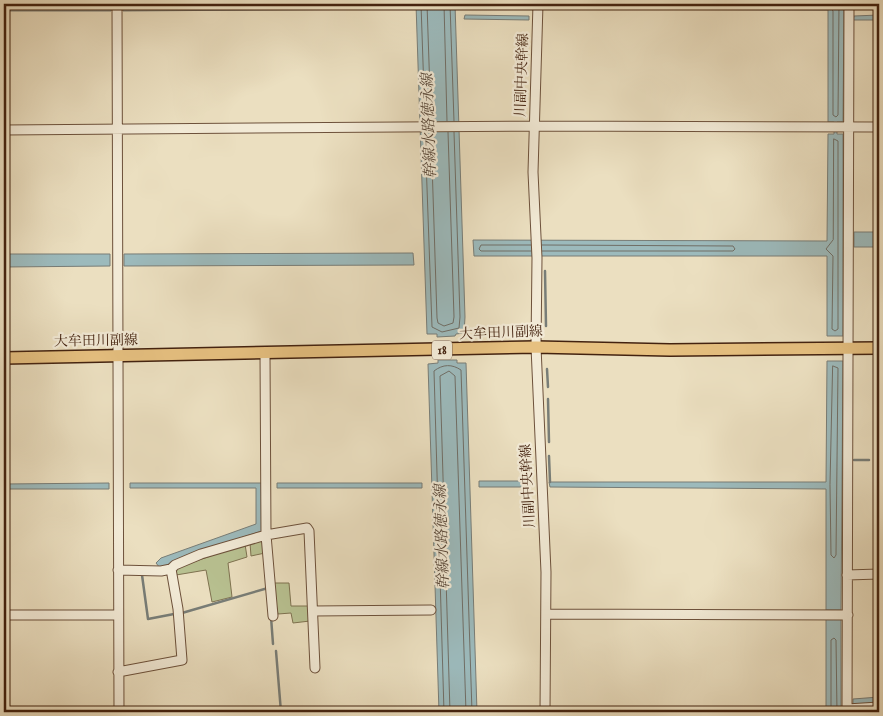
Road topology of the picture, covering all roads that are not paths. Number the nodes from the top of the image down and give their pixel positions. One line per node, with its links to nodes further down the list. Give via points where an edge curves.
1 (117, 4): 7 (street)
2 (538, 4): 4 (street, 川副中央幹線)
3 (849, 4): 5 (street)
4 (534, 126): 5 (street); 7 (street); 9 (street, 川副中央幹線)
5 (849, 127): 6 (street); 10 (street)
6 (879, 127)
7 (117, 128): 8 (street); 13 (street)
8 (4, 130)
9 (536, 347): 10 (main road, 大牟田川副線 / 18, via 670,350); 12 (main road, 大牟田川副線 / 18); 22 (street, 川副中央幹線)
10 (847, 348): 11 (main road, 大牟田川副線 / 18); 19 (street)
11 (879, 348)
12 (265, 353): 13 (main road, 大牟田川副線 / 18); 15 (street)
13 (117, 356): 14 (main road, 大牟田川副線 / 18); 17 (street)
14 (4, 358)
15 (266, 535): 16 (street, via 201,554 175,564); 21 (street, via 307,528 309,531); 26 (street)
16 (171, 569): 17 (street); 28 (street, via 182,660)
17 (118, 570): 24 (street)
18 (879, 574): 19 (street)
19 (848, 575): 25 (street)
20 (431, 610): 21 (street)
21 (314, 611): 27 (street)
22 (546, 614): 25 (street); 32 (street, 川副中央幹線)
23 (4, 615): 24 (street)
24 (118, 615): 28 (street)
25 (848, 615): 30 (street)
26 (273, 616)
27 (315, 668)
28 (118, 672): 31 (street)
29 (879, 708): 30 (street)
30 (847, 710)
31 (119, 712)
32 (545, 712)

